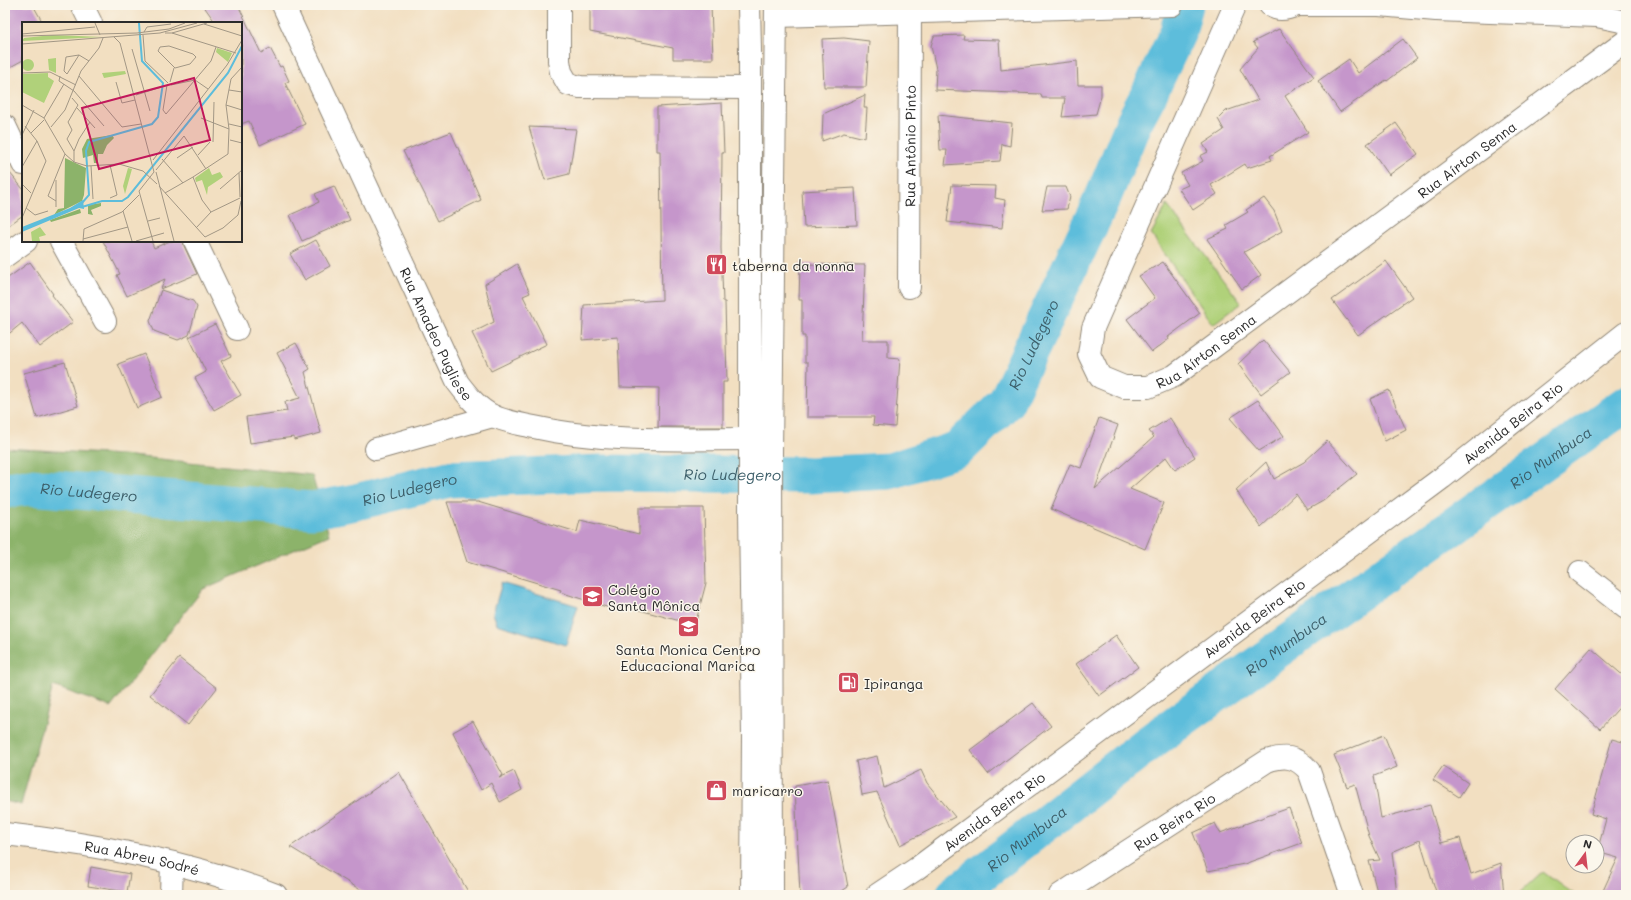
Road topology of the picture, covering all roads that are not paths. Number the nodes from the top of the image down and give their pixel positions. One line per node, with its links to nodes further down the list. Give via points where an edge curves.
1 (82, 5): 12 (street)
2 (283, 5): 26 (street, Rua Amadeo Pugliese, via 458,383 471,401)
3 (559, 5): 15 (street, via 559,61 561,72 568,84 580,87)
4 (748, 5): 15 (street)
5 (1165, 5): 10 (street)
6 (1235, 5): 14 (street, Rua Aírton Senna, via 1093,328 1089,354 1100,377 1124,387 1148,387 1174,376)
7 (1270, 5): 8 (street, via 1285,10)
8 (1297, 5): 9 (street)
9 (1379, 5): 13 (street, via 1436,10 1597,16)
10 (910, 9): 11 (street); 22 (street, Rua Antônio Pinto)
11 (776, 11): 27 (street)
12 (90, 22)
13 (1626, 22)
14 (1626, 41)
15 (750, 88): 27 (street)
16 (5, 126): 17 (street)
17 (22, 162)
18 (25, 242): 21 (street)
19 (62, 242): 23 (street)
20 (195, 242): 24 (street)
21 (5, 256)
22 (909, 287)
23 (105, 321)
24 (237, 329)
25 (1626, 333): 37 (street, Avenida Beira Rio, via 1442,478 922,865)
26 (493, 416): 27 (street, Rua Amadeo Pugliese, via 555,432 610,439); 28 (street)
27 (758, 448): 35 (street, via 750,511); 36 (street, via 772,513)
28 (376, 449)
29 (1580, 572): 30 (street)
30 (1626, 608)
31 (5, 834): 32 (street, Rua Abreu Sodré, via 81,845)
32 (172, 863): 33 (street); 34 (street, Rua Abreu Sodré, via 238,880)
33 (171, 895)
34 (276, 895)
35 (752, 895)
36 (772, 895)
37 (877, 895)
38 (1060, 895): 39 (street, Rua Beira Rio, via 1267,761 1277,758 1301,761 1309,771)
39 (1352, 895)

